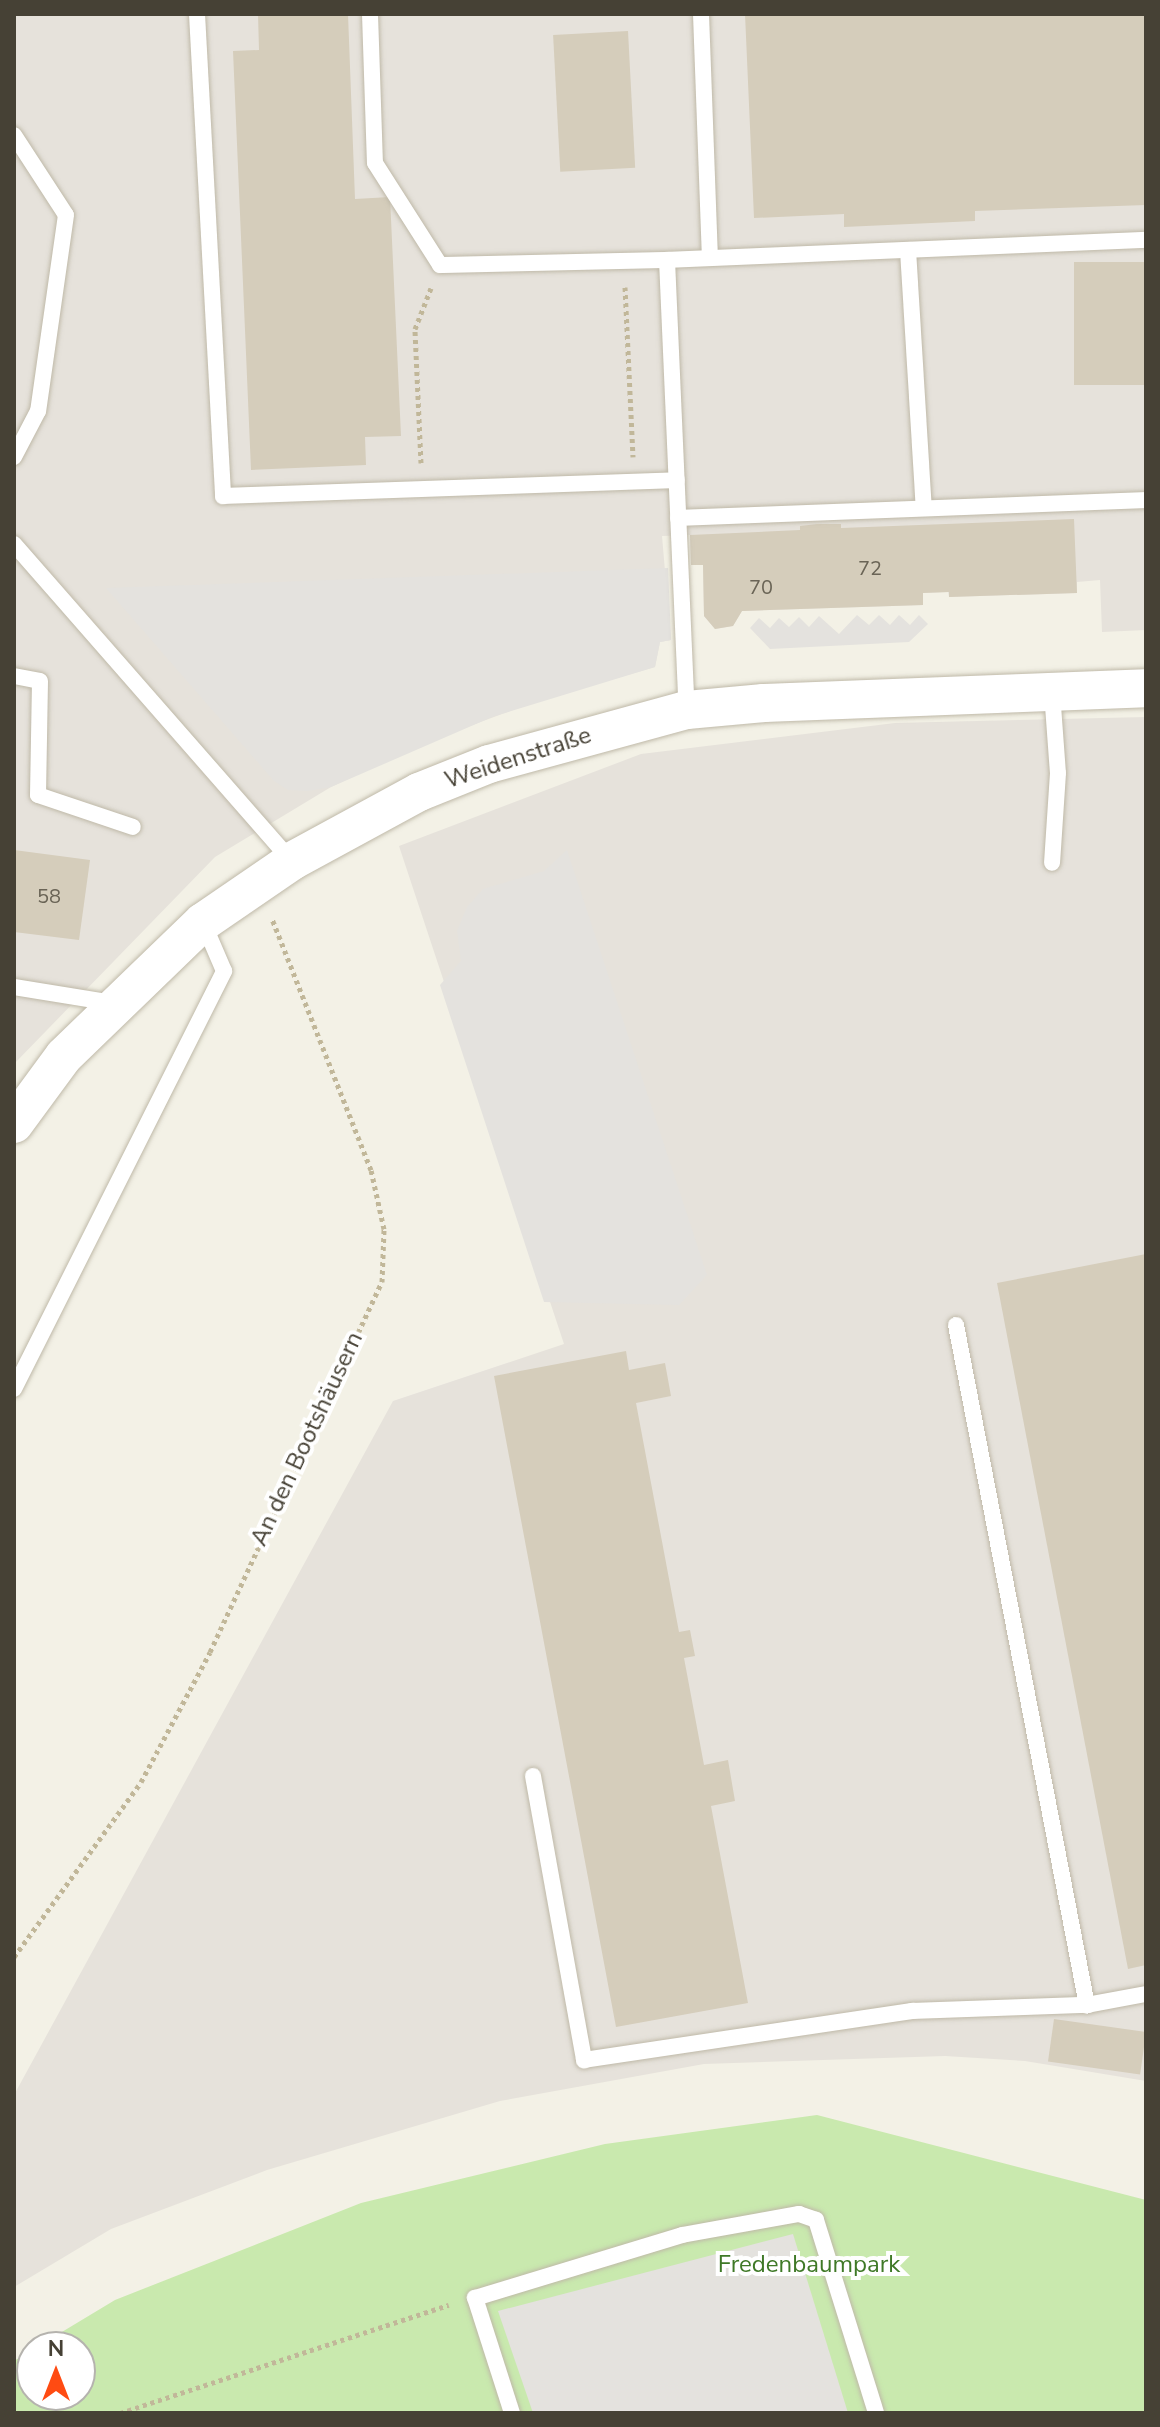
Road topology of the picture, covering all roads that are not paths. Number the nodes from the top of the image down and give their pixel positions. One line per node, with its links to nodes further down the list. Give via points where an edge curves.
1 (197, 14): 10 (lane, via 223,496)
2 (370, 14): 8 (lane, via 375,163 440,265)
3 (701, 14): 7 (lane)
4 (14, 135): 9 (lane, via 66,215 38,411)
5 (1146, 240): 6 (lane)
6 (908, 250): 7 (lane); 12 (lane)
7 (710, 258): 8 (lane)
8 (667, 260): 10 (lane)
9 (14, 457)
10 (677, 480): 13 (lane)
11 (1145, 499): 12 (lane)
12 (924, 508): 13 (lane)
13 (678, 518): 18 (lane)
14 (14, 544): 20 (lane)
15 (14, 676): 19 (lane, via 40,681 38,795)
16 (1146, 688): 17 (street, Weidenstraße)
17 (1052, 692): 18 (street, Weidenstraße); 21 (lane, via 1058,773)
18 (687, 710): 20 (street, Weidenstraße, via 489,764 419,792)
19 (133, 827)
20 (292, 861): 22 (street, Weidenstraße)
21 (1052, 863)
22 (203, 922): 24 (street, Weidenstraße); 27 (lane, via 224,971)
23 (14, 987): 24 (lane)
24 (118, 1004): 25 (street, Weidenstraße, via 64,1056)
25 (14, 1124)
26 (956, 1325): 30 (lane)
27 (14, 1389)
28 (533, 1776): 30 (lane, via 584,2060 912,2011)
29 (1146, 1994): 30 (lane)
30 (1087, 2005)
31 (512, 2413): 32 (lane, via 475,2298 682,2235 799,2214 816,2220)
32 (876, 2413)

